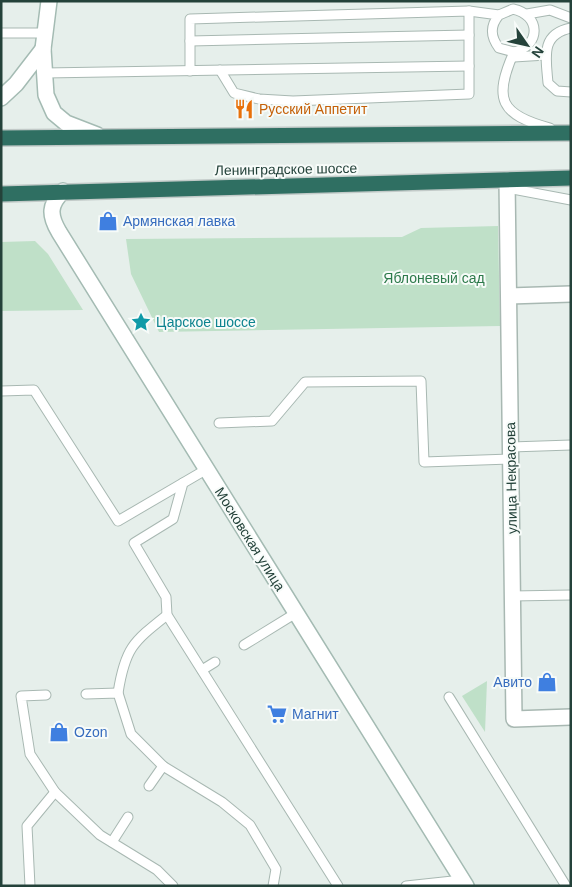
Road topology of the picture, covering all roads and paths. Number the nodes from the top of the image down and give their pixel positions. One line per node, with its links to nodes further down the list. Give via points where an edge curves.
1 (50, 1): 8 (street)
2 (468, 11): 3 (lane); 9 (lane); 10 (lane, via 190,19)
3 (499, 14): 4 (lane, via 513,9); 12 (lane, via 492,27 492,35 500,48)
4 (527, 14): 5 (lane, via 550,10); 12 (lane, via 534,27 532,41)
5 (571, 18)
6 (571, 28): 13 (lane, via 554,34)
7 (1, 33): 8 (lane)
8 (45, 33): 11 (street)
9 (469, 35): 10 (lane); 14 (lane)
10 (190, 40): 16 (lane)
11 (43, 49): 17 (street); 19 (street)
12 (512, 55): 13 (lane); 20 (lane, via 502,79 504,102 511,113)
13 (546, 55): 18 (lane, via 548,83 557,91)
14 (469, 66): 15 (lane); 15 (lane, via 469,94 293,101 234,93)
15 (220, 70): 16 (lane)
16 (190, 71): 17 (lane)
17 (46, 73): 22 (street, via 46,95 54,113 80,131)
18 (571, 92)
19 (1, 98)
20 (570, 134): 22 (highway)
21 (1, 138): 22 (highway)
22 (108, 138)
23 (571, 178): 24 (highway, Ленинградское шоссе)
24 (507, 184): 25 (highway, Ленинградское шоссе); 27 (lane); 29 (street, улица Некрасова)
25 (63, 191): 26 (highway, Ленинградское шоссе); 34 (street, Московская улица, via 54,200 51,210 53,221)
26 (1, 194)
27 (571, 200)
28 (571, 294): 29 (street)
29 (509, 296): 33 (street, улица Некрасова)
30 (1, 391): 35 (lane, via 34,390 118,521)
31 (219, 423): 33 (lane, via 272,421 305,382 421,381 424,462)
32 (571, 446): 33 (lane)
33 (511, 453): 37 (street, улица Некрасова)
34 (206, 469): 35 (lane); 38 (street, Московская улица)
35 (183, 483): 39 (lane, via 173,519 134,544 166,597)
36 (571, 595): 37 (lane)
37 (512, 596): 47 (street, улица Некрасова, via 514,719)
38 (296, 613): 40 (lane); 53 (street, Московская улица)
39 (168, 615): 42 (lane); 43 (lane, via 138,638 122,664)
40 (244, 645)
41 (215, 662): 42 (lane)
42 (202, 670): 57 (lane)
43 (118, 693): 44 (lane); 48 (lane, via 131,734)
44 (86, 694)
45 (46, 695): 50 (lane, via 21,696 30,754)
46 (449, 697): 59 (lane)
47 (571, 717)
48 (162, 766): 49 (lane); 56 (lane, via 214,797 250,825 276,868)
49 (149, 786)
50 (55, 792): 52 (lane, via 100,835); 54 (lane, via 27,826)
51 (128, 817): 52 (lane)
52 (112, 842): 55 (lane, via 157,870)
53 (464, 883): 58 (lane)
54 (30, 886)
55 (173, 886)
56 (273, 886)
57 (338, 886)
58 (406, 886)
59 (566, 886)

